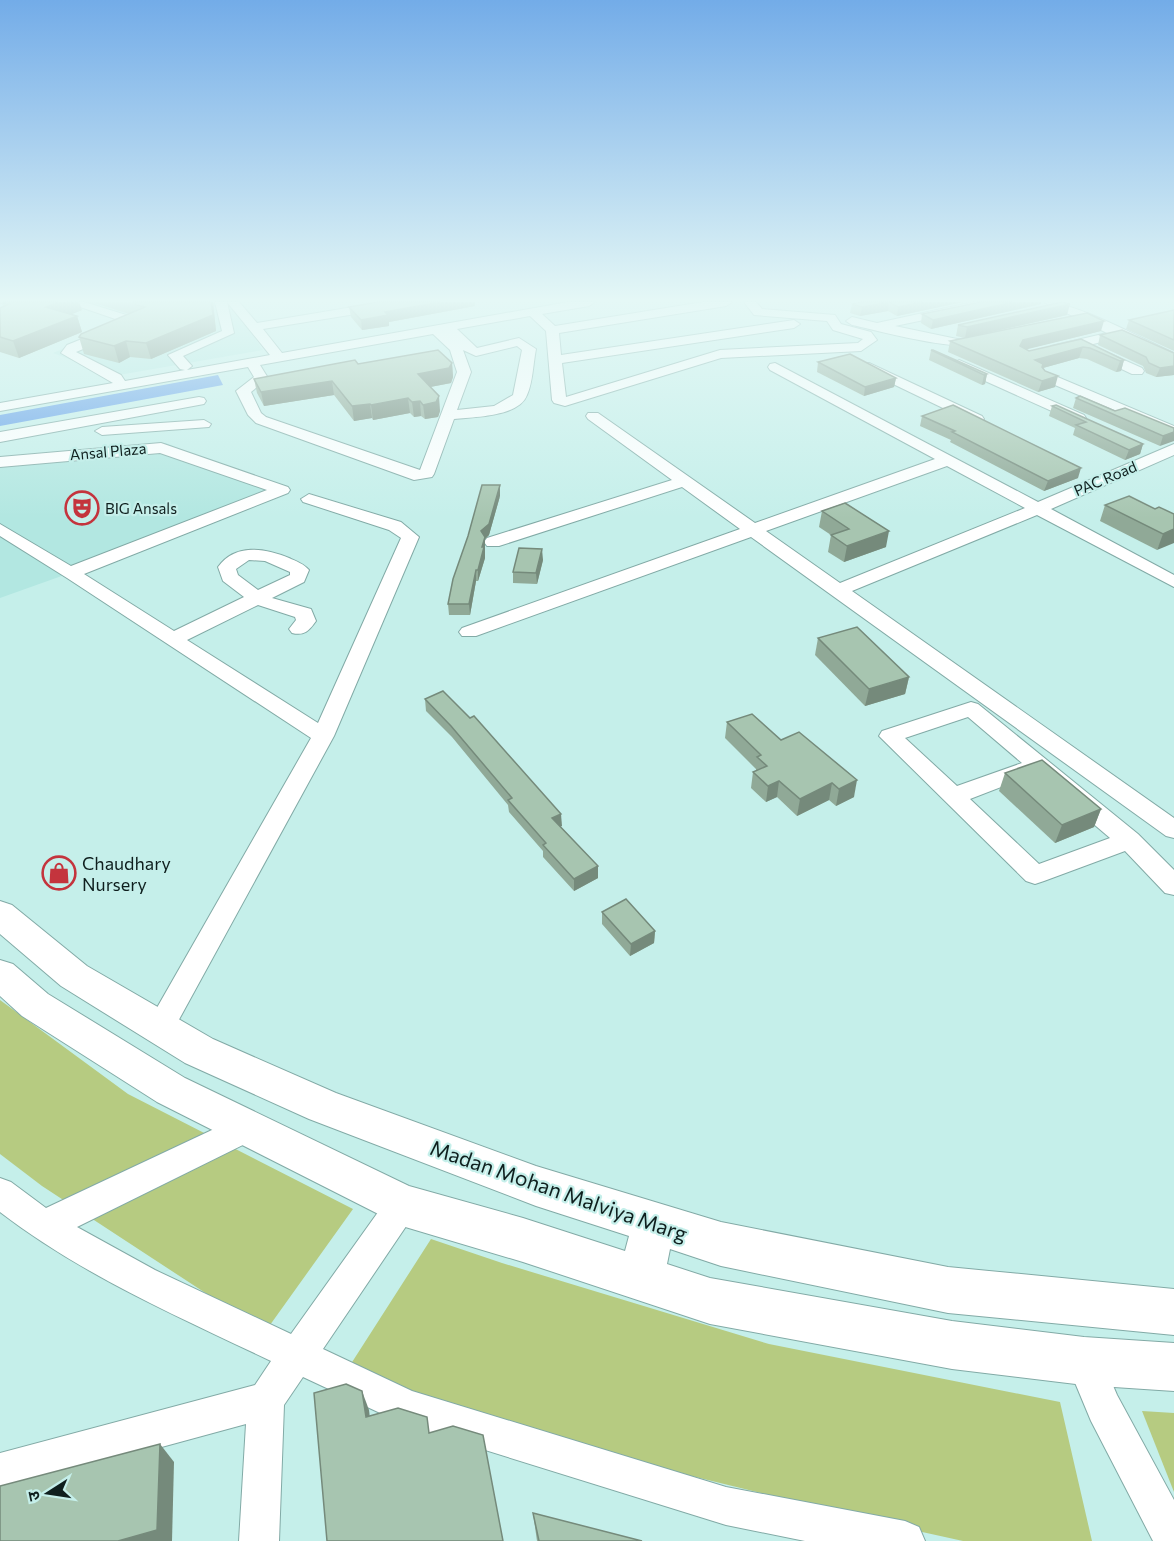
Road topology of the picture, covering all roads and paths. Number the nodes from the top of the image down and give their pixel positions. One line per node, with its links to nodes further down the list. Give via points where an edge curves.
1 (105, 374): 13 (street)
2 (152, 374): 13 (street)
3 (173, 374): 13 (street)
4 (259, 374): 15 (street, via 261,378)
5 (463, 374): 19 (street)
6 (524, 374): 19 (street, via 516,400 497,410)
7 (557, 374): 8 (street, via 558,400 568,402)
8 (655, 374)
9 (789, 374): 29 (street)
10 (883, 374): 24 (street)
11 (981, 374): 23 (street)
12 (1048, 377): 25 (street)
13 (119, 382): 16 (street); 18 (street)
14 (268, 385): 15 (street)
15 (245, 390): 19 (street, via 252,410 261,420 414,475 426,474)
16 (0, 399)
17 (199, 401): 21 (street)
18 (0, 407)
19 (448, 414)
20 (593, 416): 31 (street)
21 (77, 423): 22 (street, via 78,433); 26 (street)
22 (204, 424)
23 (1095, 426)
24 (994, 428)
25 (1174, 431)
26 (0, 437)
27 (1138, 445): 28 (street)
28 (1167, 452): 33 (street, PAC Road, via 1095,477)
29 (948, 460): 33 (street); 35 (street)
30 (0, 462): 34 (street, Ansal Plaza, via 161,447 282,490 70,573)
31 (685, 481): 35 (street); 36 (street)
32 (309, 499): 43 (street, via 395,526 410,537)
33 (1037, 509): 37 (street); 39 (street, PAC Road)
34 (0, 529)
35 (754, 530): 39 (street); 41 (street)
36 (493, 542)
37 (1169, 574)
38 (76, 577): 42 (street)
39 (839, 590): 46 (street)
40 (299, 629): 42 (street, via 306,621 304,613 257,598)
41 (469, 632)
42 (173, 639): 43 (street)
43 (323, 736): 51 (street)
44 (1040, 765): 45 (street); 45 (street, via 971,709 890,736); 47 (street)
45 (954, 796): 47 (street, via 1035,875)
46 (1174, 830)
47 (1129, 840): 48 (street)
48 (1174, 886)
49 (0, 914): 51 (main road, Madan Mohan Malviya Marg, via 74,976)
50 (0, 974): 52 (main road, via 54,1017 171,1090)
51 (160, 1028): 55 (main road, Madan Mohan Malviya Marg, via 199,1051 323,1106 536,1186)
52 (246, 1128): 54 (main road); 56 (street)
53 (0, 1193): 56 (street)
54 (402, 1204): 57 (main road); 59 (street)
55 (653, 1223): 57 (main road); 58 (main road, Madan Mohan Malviya Marg, via 721,1244 948,1290)
56 (44, 1226): 59 (street, via 143,1282)
57 (642, 1279): 60 (main road, via 710,1301 952,1345)
58 (1174, 1312)
59 (296, 1356): 62 (street); 66 (street, via 408,1408 726,1506)
60 (1084, 1361): 61 (main road); 64 (street, via 1104,1408)
61 (1174, 1367)
62 (266, 1400): 63 (street); 65 (street)
63 (0, 1472)
64 (1174, 1540)
65 (260, 1541)
66 (905, 1541)

